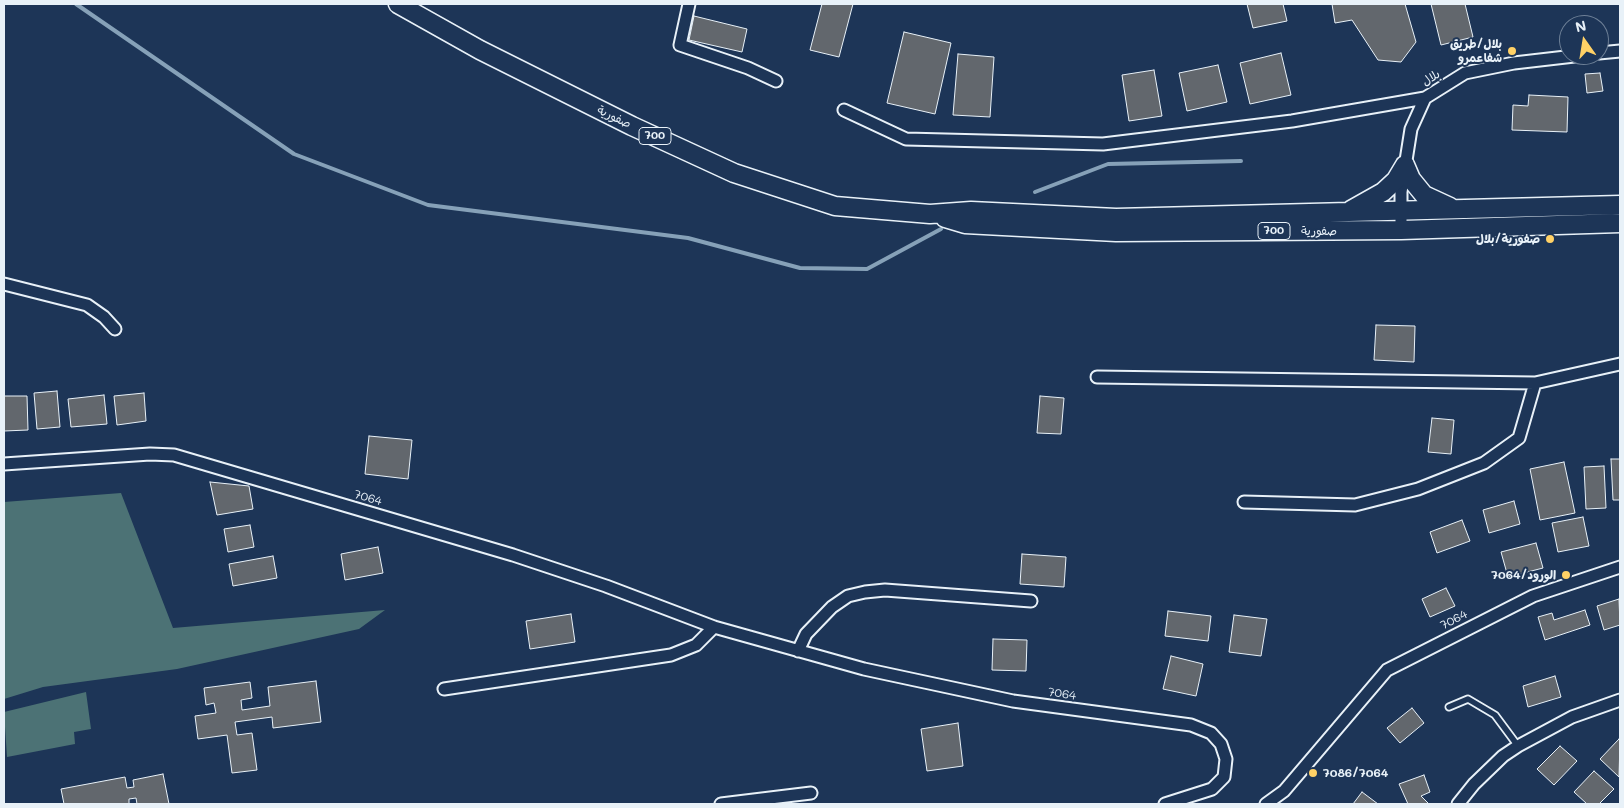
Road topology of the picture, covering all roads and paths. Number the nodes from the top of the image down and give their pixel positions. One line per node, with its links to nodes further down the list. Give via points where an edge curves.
1 (398, 4): 12 (main road, صفورية / 700, via 480,50 734,173 835,206)
2 (689, 4): 4 (street, via 680,46 748,68)
3 (1559, 58): 5 (street, بلال, via 1465,73)
4 (776, 81)
5 (1425, 98): 6 (street, via 1292,121 1103,144 906,139); 7 (street, بلال, via 1411,129)
6 (844, 110)
7 (1405, 165): 9 (main road, via 1410,179 1424,195); 10 (street, بلال); 11 (main road, via 1383,192)
8 (1620, 205): 9 (main road, صفورية / 700)
9 (1457, 210): 10 (main road, صفورية / 700)
10 (1400, 211): 11 (main road, صفورية / 700); 14 (street, بلال)
11 (1346, 212): 12 (main road, صفورية / 700, via 1116,218 971,211)
12 (930, 214): 14 (main road, صفورية / 700, via 965,224 1116,232)
13 (1620, 223): 14 (main road, صفورية / 700)
14 (1401, 230)
15 (4, 284): 16 (street, via 87,305)
16 (115, 329)
17 (1620, 364): 19 (street)
18 (1097, 377): 19 (street)
19 (1535, 383): 21 (street, via 1519,438 1476,466 1418,489 1355,505)
20 (4, 464): 24 (street, 7064, via 150,454 174,456 513,556)
21 (1244, 502)
22 (1620, 567): 33 (street, 7064, via 1533,596 1386,670 1284,791)
23 (1031, 601): 25 (street, via 886,590 865,592 848,596 832,607 806,634)
24 (714, 626): 25 (street, 7064); 26 (street, via 696,645 671,655)
25 (798, 651): 32 (street, 7064, via 864,670 1013,701 1191,725 1210,733 1221,744 1226,759 1224,777 1212,789)
26 (444, 689)
27 (1620, 700): 29 (street, via 1572,717)
28 (1449, 707): 29 (lane, via 1468,699 1495,714)
29 (1518, 746): 34 (street, via 1474,784)
30 (811, 792): 31 (street)
31 (721, 804)
32 (1165, 804)
33 (1266, 804)
34 (1458, 804)

